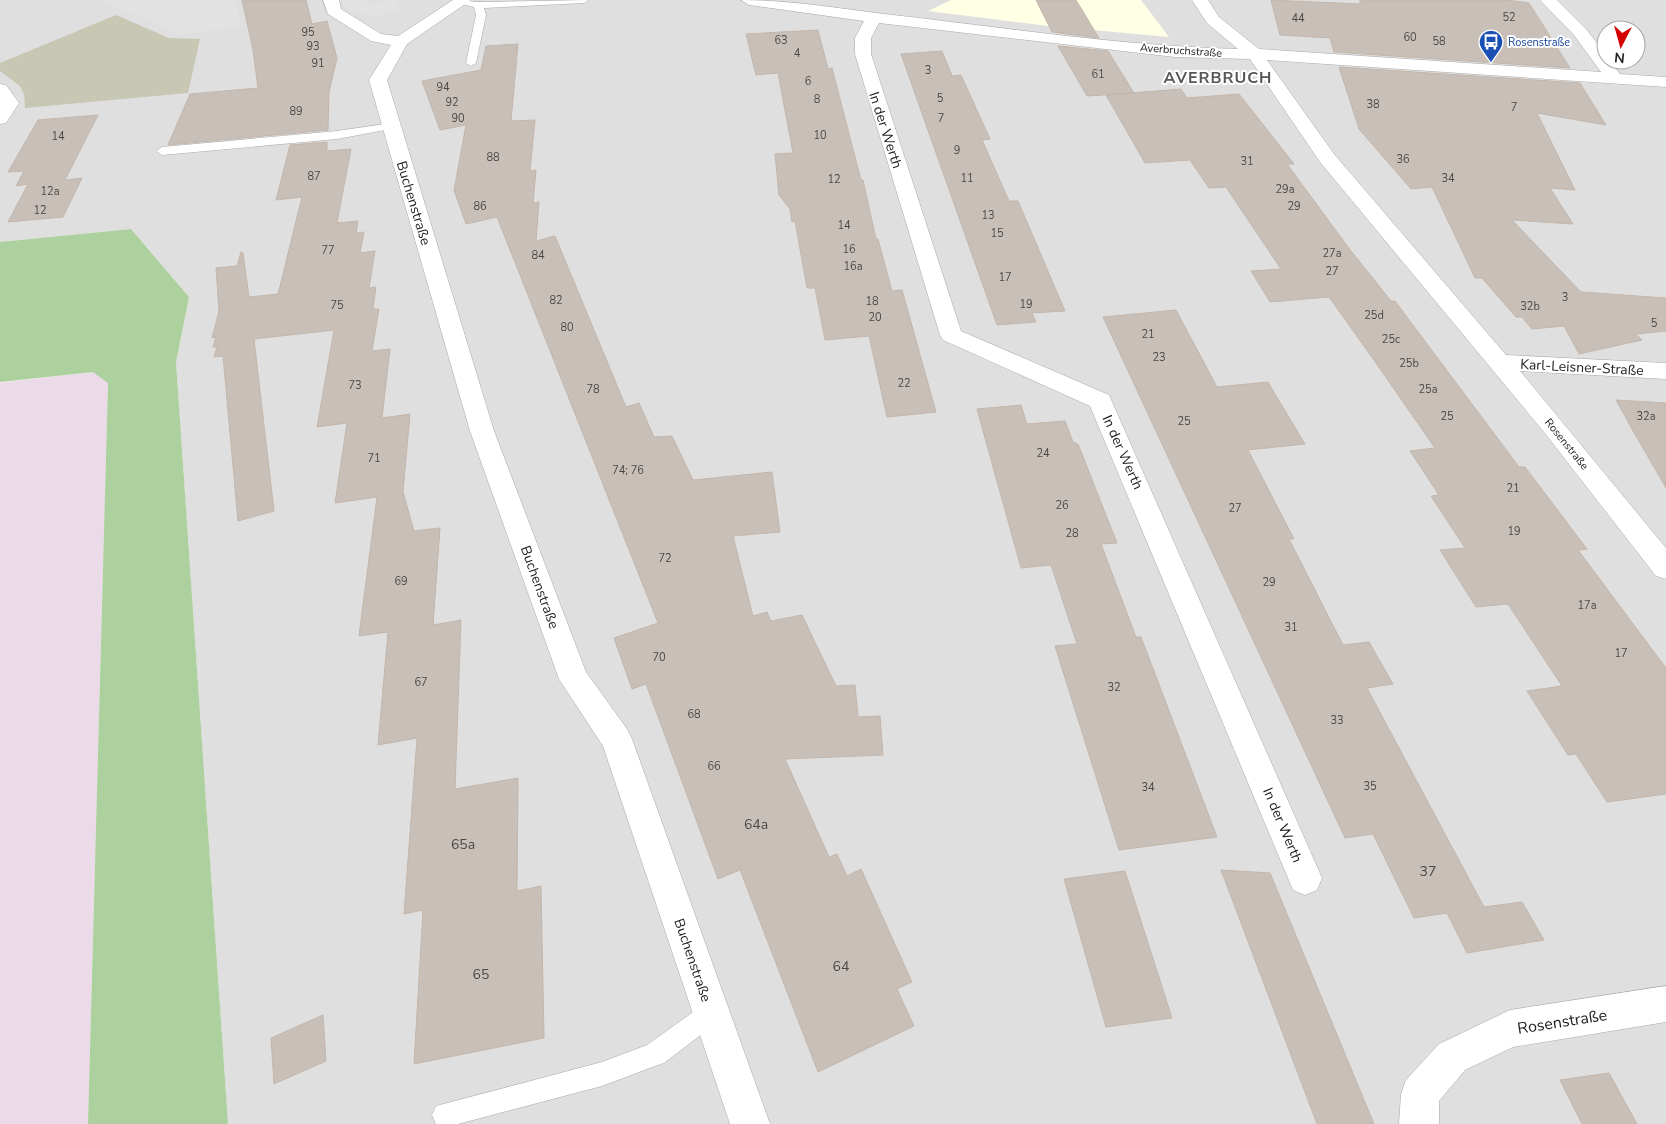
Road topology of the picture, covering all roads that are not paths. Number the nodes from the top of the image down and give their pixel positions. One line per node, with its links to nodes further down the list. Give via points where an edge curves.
1 (331, 0): 8 (street, via 334,11 377,38)
2 (584, 0): 6 (lane)
3 (749, 0): 7 (street, Averbruchstraße)
4 (1200, 0): 9 (street, Rosenstraße, via 1213,20)
5 (1548, 0): 11 (street, via 1580,32)
6 (467, 2): 8 (street, Buchenstraße); 10 (lane, via 481,15)
7 (874, 18): 9 (street, Averbruchstraße, via 1175,52); 20 (street, In der Werth, via 863,38 865,63 951,335 1100,401)
8 (401, 41): 15 (street, Buchenstraße, via 378,80)
9 (1254, 54): 11 (street, Averbruchstraße); 17 (street, Rosenstraße, via 1327,158)
10 (471, 63)
11 (1615, 79): 12 (street, Averbruchstraße)
12 (1666, 82)
13 (0, 89): 14 (street, via 10,103)
14 (0, 119)
15 (392, 126): 16 (lane, via 337,135); 22 (street, Buchenstraße, via 482,430 574,679 616,739)
16 (162, 151)
17 (1499, 362): 18 (street, Karl-Leisner-Straße); 19 (street, Rosenstraße)
18 (1666, 371)
19 (1666, 568)
20 (1306, 878)
21 (1666, 1004): 25 (street, Rosenstraße, via 1510,1029 1452,1057 1420,1094)
22 (711, 1013): 23 (lane, via 655,1054 602,1074); 24 (street, Buchenstraße)
23 (445, 1114)
24 (750, 1124)
25 (1419, 1124)

